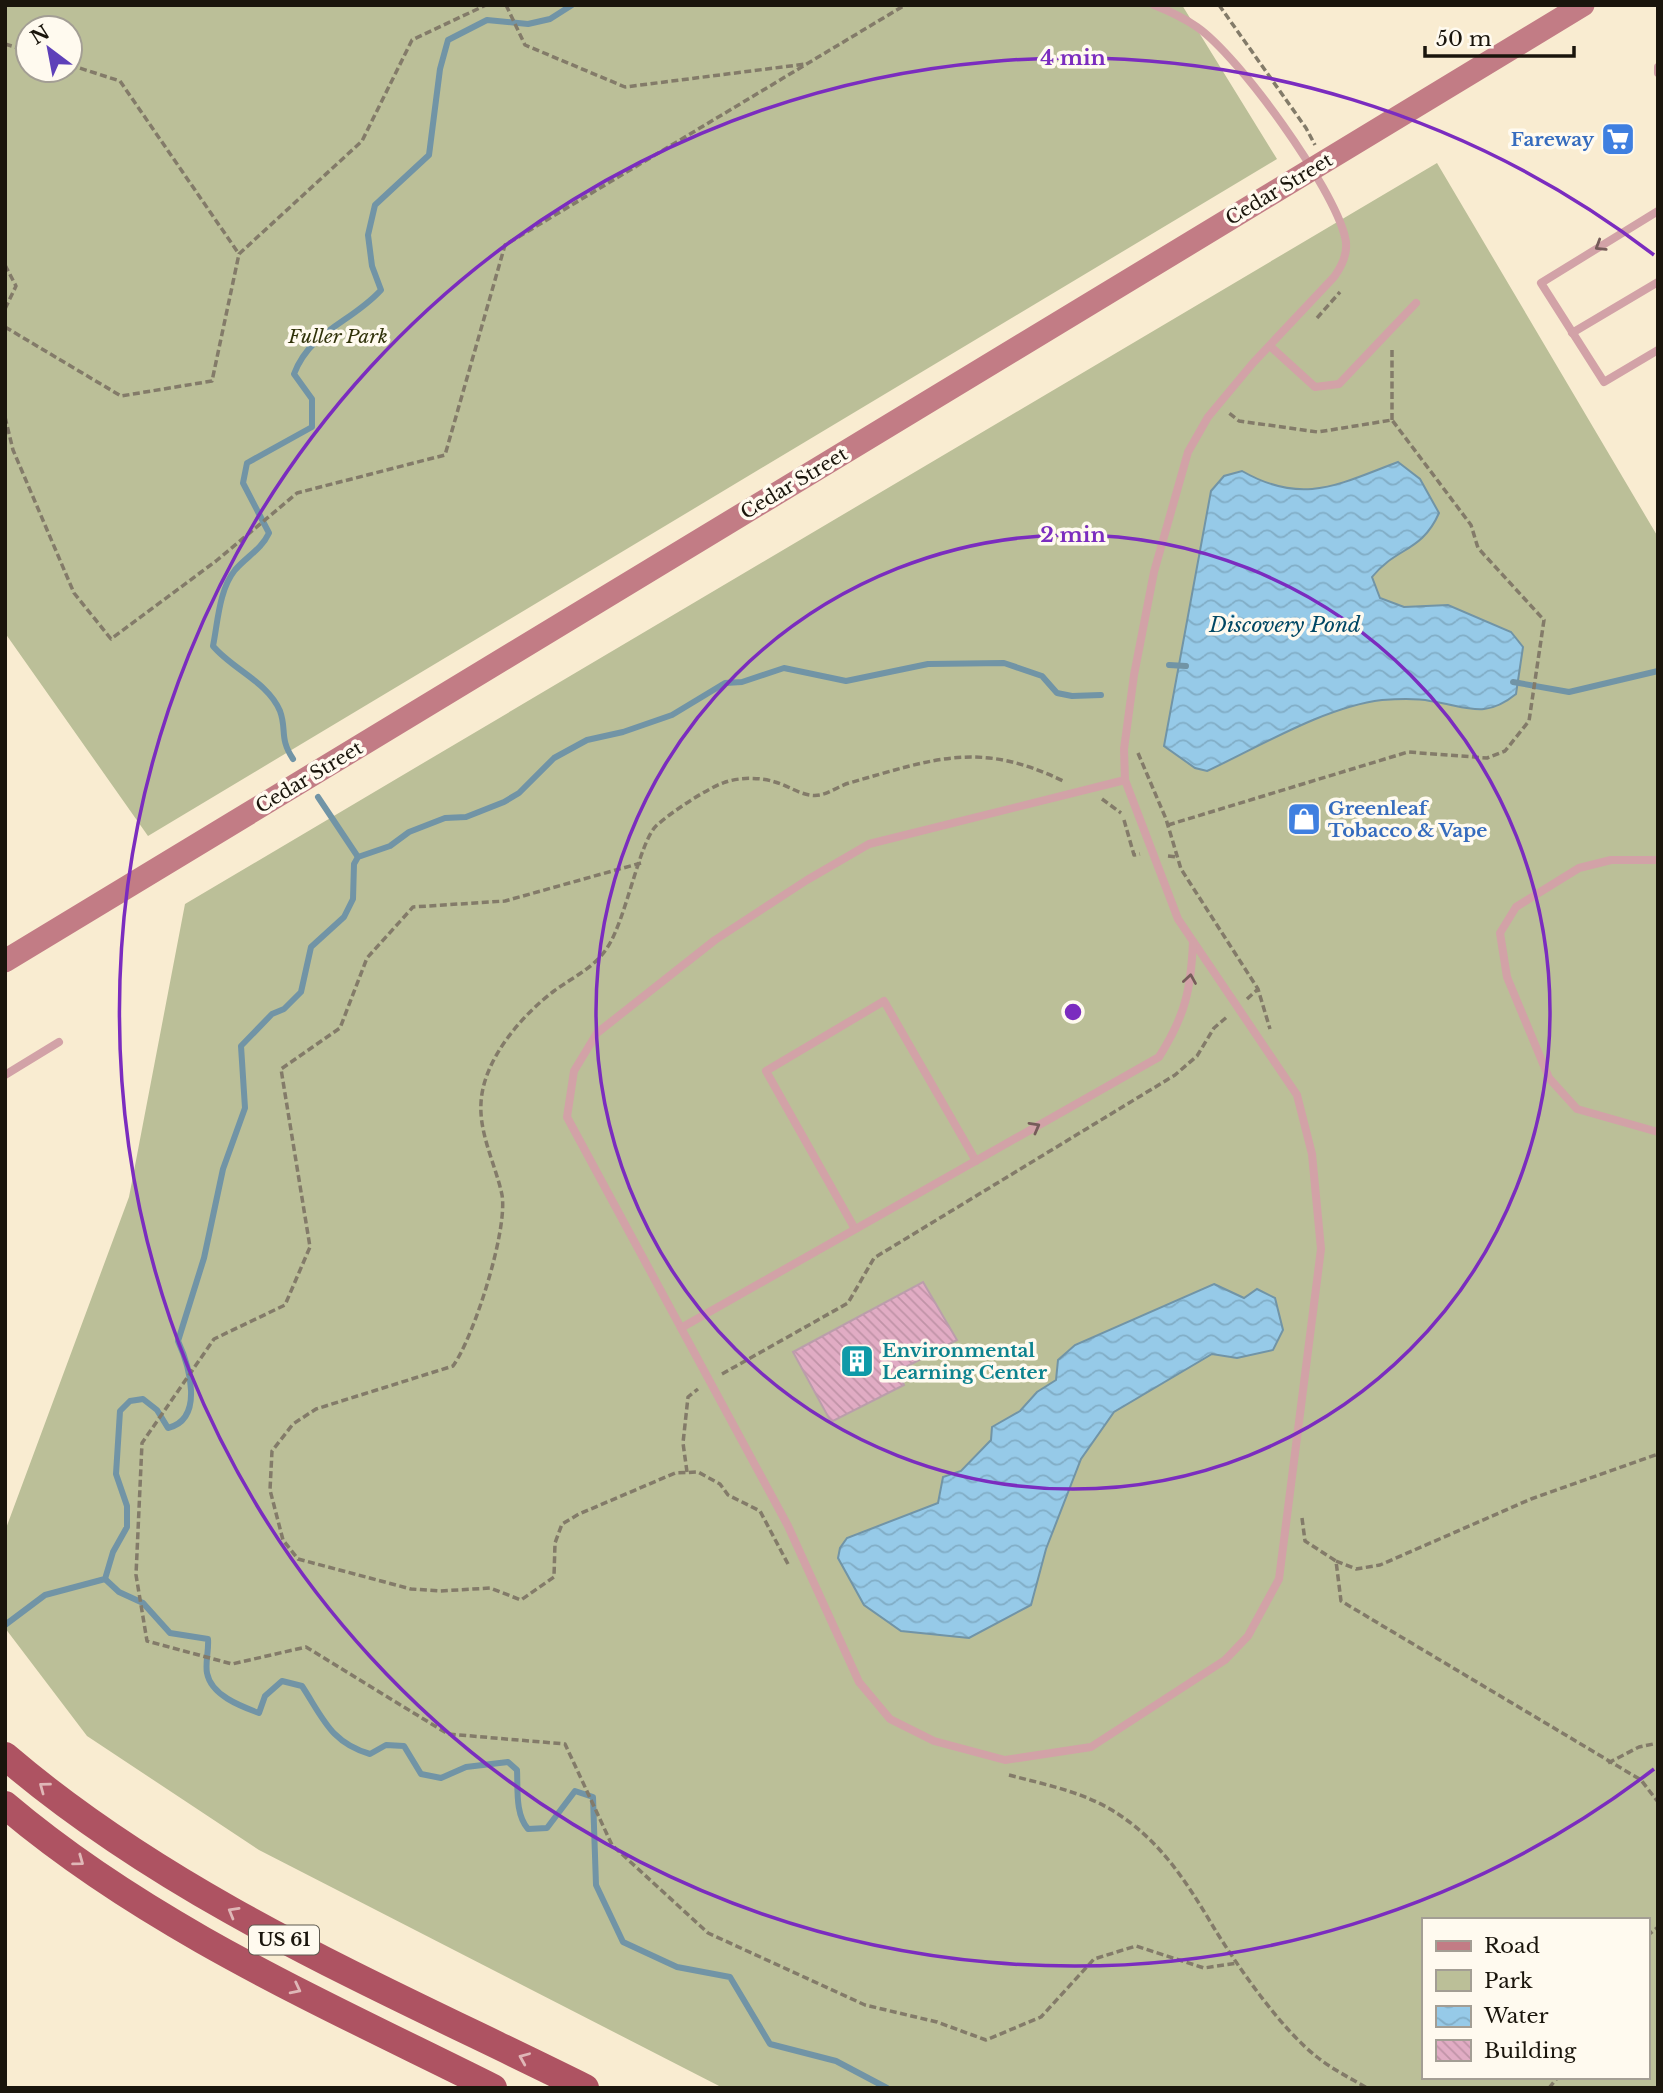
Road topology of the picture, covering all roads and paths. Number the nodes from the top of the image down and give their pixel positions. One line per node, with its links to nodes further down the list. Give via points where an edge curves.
1 (486, 5): 13 (path, via 412,40 362,141)
2 (506, 5): 7 (path, via 525,45 625,87)
3 (905, 5): 7 (path)
4 (1154, 5): 11 (lane, via 1198,27 1240,67)
5 (1219, 5): 11 (path, via 1307,128)
6 (1583, 5): 11 (main road, Cedar Street)
7 (808, 64): 26 (path, via 505,245 445,455 297,493 111,639 74,593 13,450)
8 (1658, 67): 10 (lane)
9 (84, 69): 13 (path, via 120,81)
10 (1658, 73)
11 (1317, 166): 23 (lane, via 1346,251 1334,277); 37 (main road, Cedar Street)
12 (1658, 211): 22 (lane, one-way to 22, via 1541,283)
13 (239, 254): 20 (path, via 212,381 121,396)
14 (5, 265): 18 (path, via 16,286)
15 (1658, 282): 22 (lane)
16 (1342, 290): 19 (path)
17 (1416, 303): 21 (lane)
18 (5, 309)
19 (1317, 318)
20 (5, 327)
21 (1392, 328): 23 (lane, via 1339,384 1315,387); 27 (path)
22 (1572, 333): 24 (lane, via 1604,382)
23 (1269, 346): 29 (lane, via 1208,417 1184,463 1154,572 1134,675 1124,749)
24 (1658, 349)
25 (1226, 410): 27 (path, via 1239,421 1318,432)
26 (5, 417)
27 (1392, 420): 31 (path, via 1471,525 1478,548 1544,620 1529,721 1505,751 1487,758 1408,752)
28 (1134, 745): 31 (path)
29 (1125, 780): 30 (lane); 32 (lane)
30 (1087, 792): 32 (path, via 1121,812 1135,855); 35 (path, via 1032,766 986,755 941,758 839,786 822,795 808,796 774,781 748,778 723,783 654,827); 46 (lane, via 869,844 715,940 597,1033 574,1071 567,1117)
31 (1168, 825): 33 (path)
32 (1153, 854): 33 (path); 36 (lane, via 1178,919)
33 (1178, 857): 38 (path, via 1181,869)
34 (1658, 860): 43 (lane, via 1611,860 1579,868 1516,907 1500,933 1507,977 1549,1078 1577,1109)
35 (641, 863): 49 (path, via 607,948 586,971 529,1013 491,1063 481,1104 492,1168 502,1196 502,1231 467,1347 453,1366 316,1409 293,1424 272,1451 270,1490 283,1540 298,1559 411,1589 490,1588 521,1600 554,1577 555,1543 562,1524 675,1473); 59 (path, via 505,901 413,908 367,957 340,1028 281,1069 310,1247 285,1304 214,1339 142,1443 136,1575 147,1641 232,1664 306,1647 447,1734 565,1744 612,1845 708,1933 865,2005 937,2022 986,2040 1041,2017 1094,1959 1136,1947 1204,1968)
36 (1194, 942): 39 (lane); 44 (lane, one-way to 36, via 1159,1057 1180,1024 1192,978)
37 (5, 961)
38 (1258, 989): 39 (path); 40 (path)
39 (1238, 1007): 47 (path, via 1175,1075 874,1258 848,1303); 47 (lane, via 1297,1095 1312,1154 1321,1249 1279,1579 1248,1636 1225,1660 1091,1747 1005,1760 934,1741 890,1719 859,1682 788,1526)
40 (1271, 1033)
41 (59, 1042): 42 (lane)
42 (5, 1075)
43 (1658, 1132)
44 (976, 1161): 45 (lane); 45 (lane, via 884,1001 765,1071)
45 (855, 1229): 46 (lane)
46 (681, 1328): 47 (lane)
47 (710, 1381): 49 (path, via 688,1397 683,1443)
48 (1658, 1454): 51 (path, via 1531,1499 1393,1561 1356,1569)
49 (687, 1472): 52 (path, via 698,1472 760,1511)
50 (1301, 1516): 51 (path, via 1305,1541)
51 (1336, 1560): 55 (path, via 1341,1601)
52 (793, 1575)
53 (1658, 1743): 55 (path, via 1639,1746)
54 (5, 1756): 61 (highway, US 61, one-way to 54, via 262,1928 94,1825)
55 (1608, 1763): 57 (path, via 1641,1780)
56 (1007, 1774): 59 (path, via 1073,1792 1111,1810 1151,1841 1183,1874)
57 (1658, 1802)
58 (5, 1805): 60 (highway, US 61, one-way to 60, via 80,1863 225,1953)
59 (1238, 1963): 62 (path, via 1315,2056)
60 (493, 2088)
61 (585, 2088)
62 (1367, 2088)

